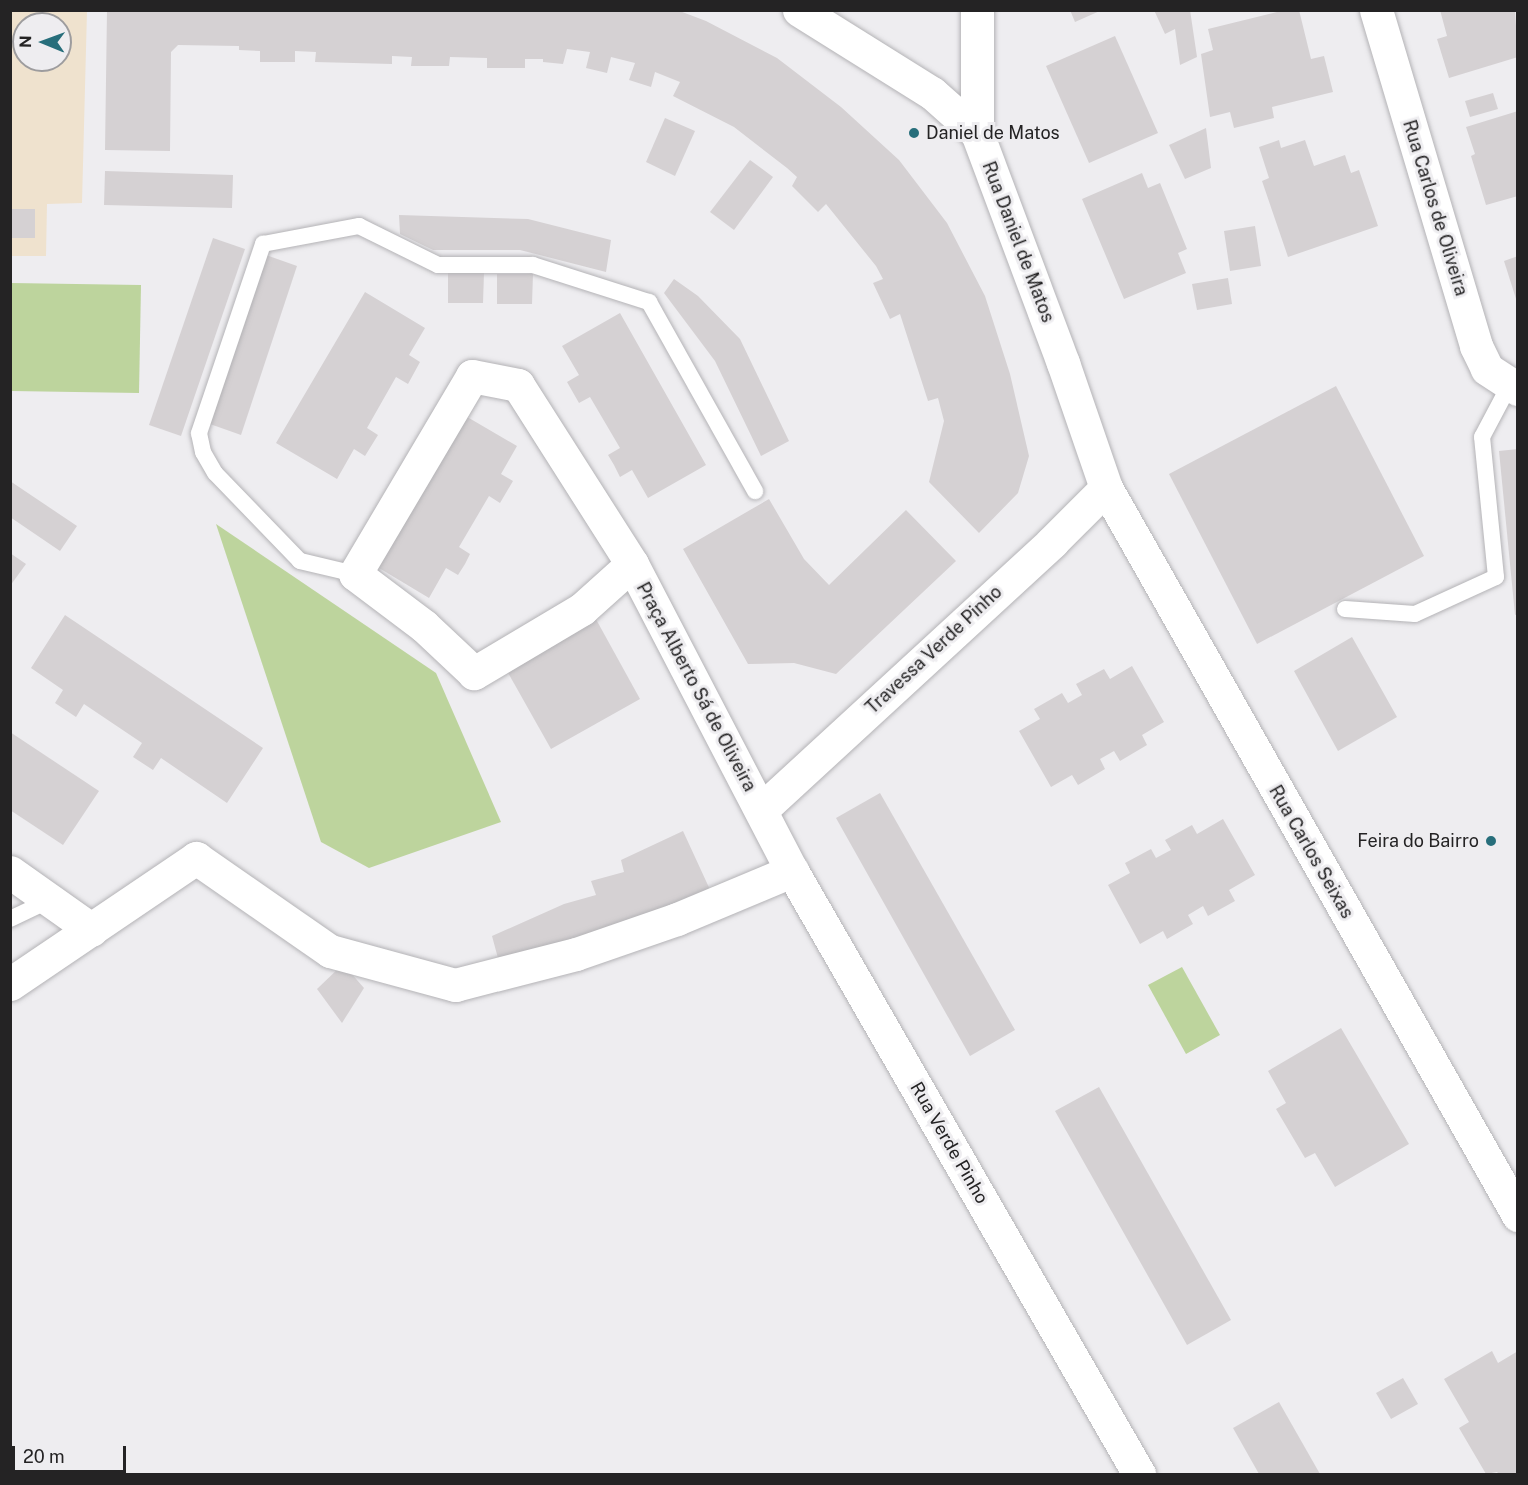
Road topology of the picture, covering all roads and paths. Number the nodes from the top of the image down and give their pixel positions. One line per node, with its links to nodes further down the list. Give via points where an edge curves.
1 (799, 10): 4 (street, Rua Daniel de Matos, via 932,93)
2 (977, 10): 4 (street)
3 (1376, 10): 5 (street, Rua Carlos de Oliveira, via 1476,346 1486,369)
4 (977, 133): 6 (street, Rua Daniel de Matos)
5 (1513, 387): 10 (lane, via 1482,437 1496,578 1415,614)
6 (1106, 488): 11 (street, Travessa Verde Pinho); 18 (street, Rua Carlos Seixas)
7 (755, 491): 9 (lane, via 649,302 532,265 438,265 359,226 263,244 199,433 203,452 215,473 300,561)
8 (632, 564): 9 (street, Praça Alberto Sá de Oliveira, via 582,609 474,673 424,626); 9 (street, Praça Alberto Sá de Oliveira, via 518,385 472,376); 11 (street, Praça Alberto Sá de Oliveira)
9 (355, 574)
10 (1345, 609)
11 (761, 810): 12 (street, Rua Verde Pinho)
12 (792, 871): 16 (street, via 677,920 587,950 455,985 330,951 196,858); 19 (street, Rua Verde Pinho)
13 (10, 872): 14 (street)
14 (50, 900): 15 (lane); 16 (street)
15 (10, 919)
16 (92, 930): 17 (street)
17 (10, 984)
18 (1518, 1215)
19 (1139, 1474)

